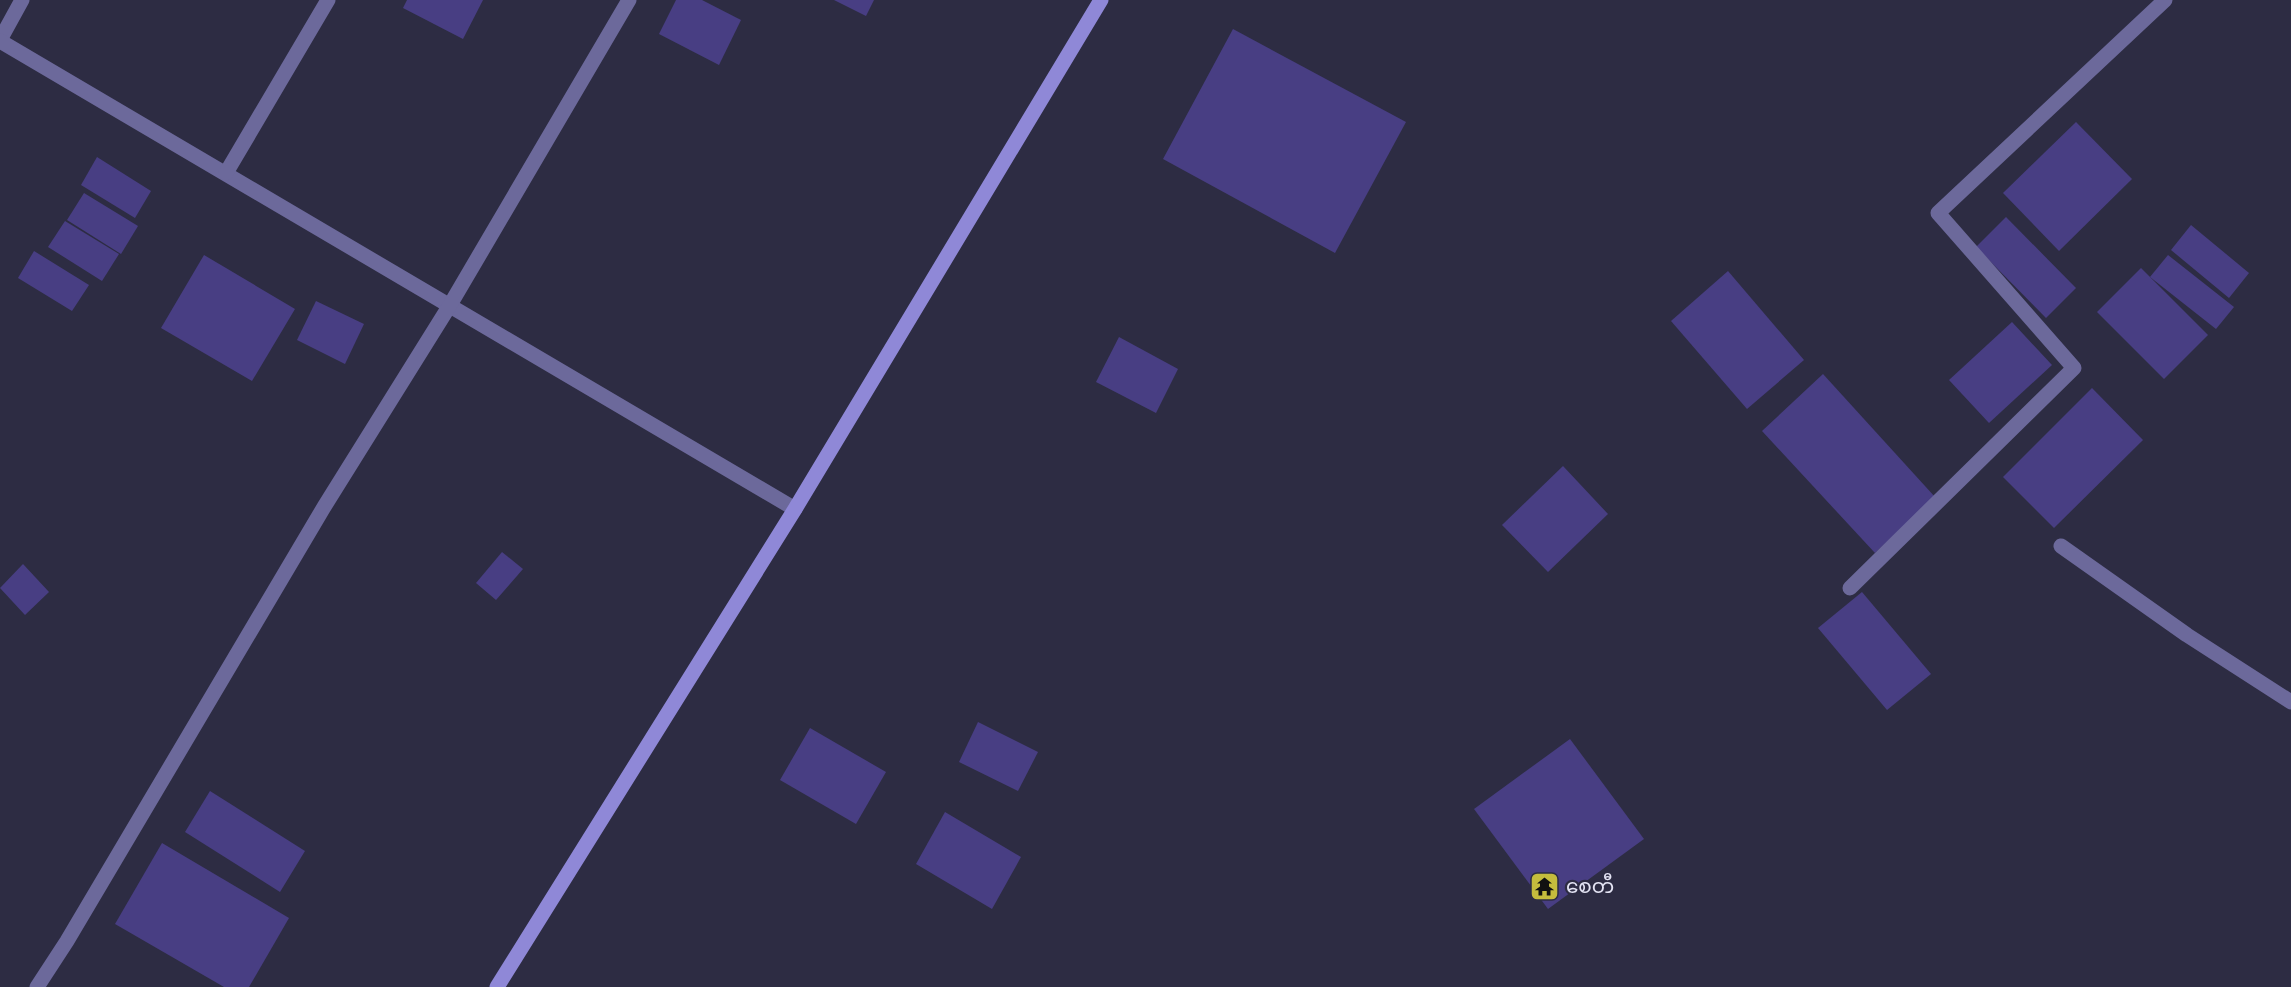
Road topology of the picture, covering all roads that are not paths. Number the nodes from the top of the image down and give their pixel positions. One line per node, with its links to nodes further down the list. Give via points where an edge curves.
1 (22, 0): 6 (street)
2 (328, 0): 7 (street)
3 (629, 0): 8 (street)
4 (1101, 0): 9 (main road)
5 (2165, 0): 11 (street, via 1938,213 2074,368)
6 (0, 40): 7 (street)
7 (226, 173): 8 (street)
8 (450, 305): 9 (street); 13 (street, via 324,507)
9 (795, 509): 14 (main road)
10 (2061, 546): 12 (street)
11 (1850, 588)
12 (2291, 702)
13 (37, 987)
14 (498, 987)

